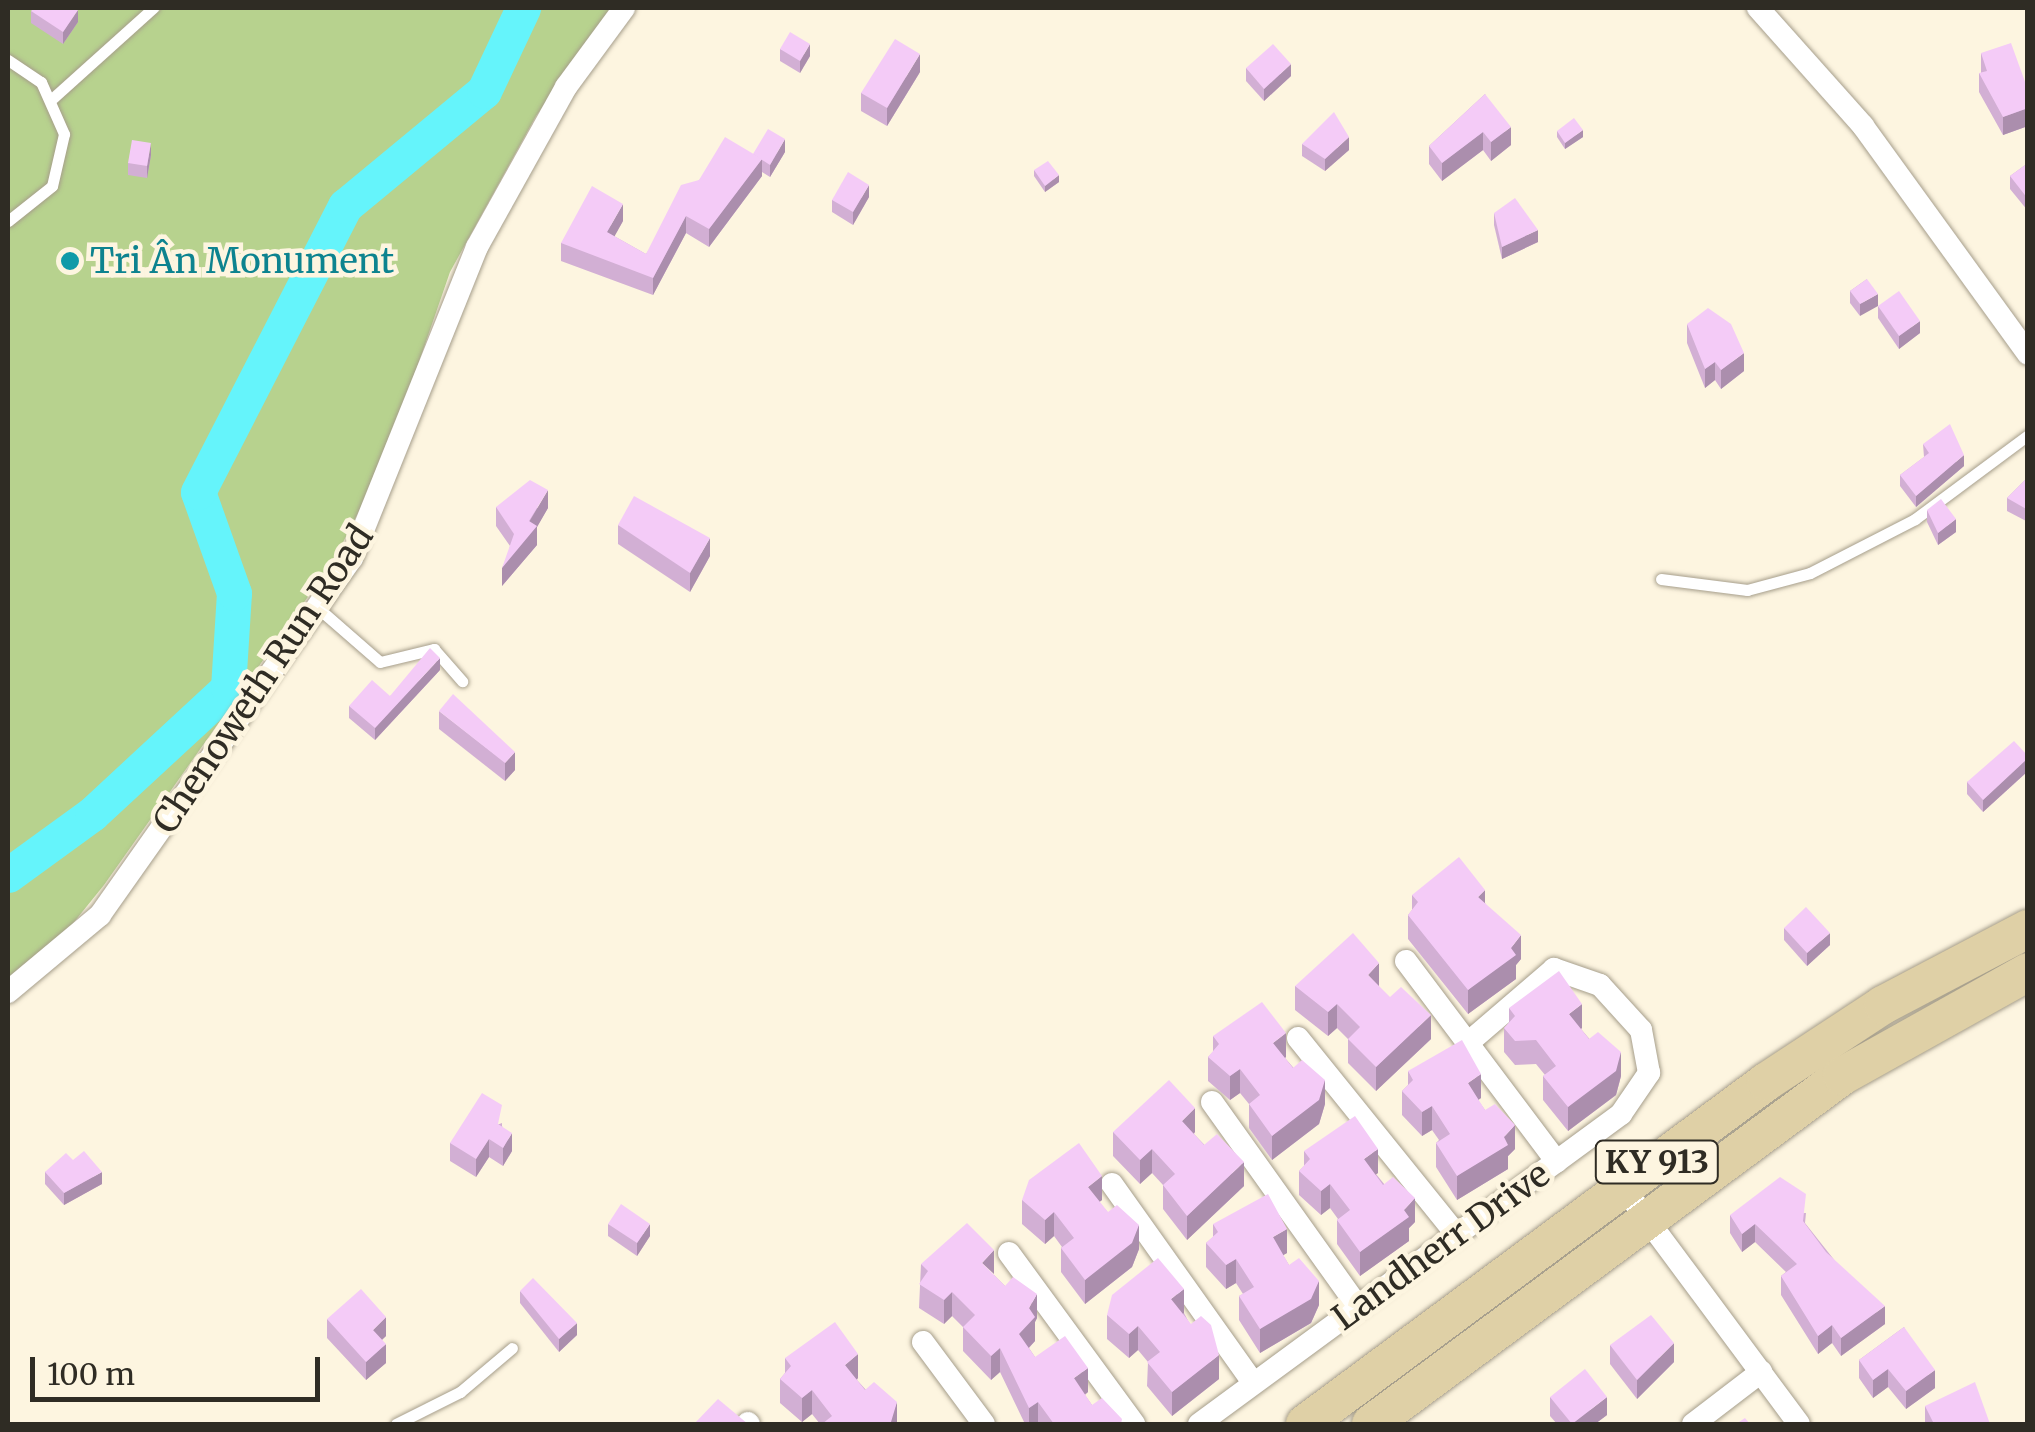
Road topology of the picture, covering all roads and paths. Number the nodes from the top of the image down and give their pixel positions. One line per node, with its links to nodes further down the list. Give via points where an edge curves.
1 (153, 8): 5 (lane)
2 (624, 8): 10 (street, Chenoweth Run Road, via 499,204 371,525)
3 (1758, 8): 7 (street, via 1863,126)
4 (8, 60): 5 (lane)
5 (52, 98): 6 (lane, via 64,134 59,170 41,200)
6 (8, 222)
7 (2028, 354)
8 (2028, 435): 9 (lane, via 1915,520 1810,574 1747,590)
9 (1661, 579)
10 (318, 608): 11 (lane, via 380,662 434,650); 15 (street, Chenoweth Run Road, via 100,915)
11 (462, 681)
12 (2028, 929): 21 (main road, KY 913, via 1883,1004)
13 (1406, 961): 17 (street)
14 (2028, 972): 22 (main road, KY 913, via 1842,1076)
15 (8, 992)
16 (1298, 1038): 23 (street)
17 (1468, 1043): 19 (street); 19 (street, Landherr Drive, via 1554,968 1600,985 1641,1030 1648,1074 1639,1096)
18 (1212, 1102): 25 (street)
19 (1557, 1162): 23 (street, Landherr Drive)
20 (1112, 1184): 29 (street)
21 (1623, 1187): 22 (street); 34 (main road, KY 913)
22 (1646, 1217): 28 (street); 35 (main road, KY 913)
23 (1457, 1234): 25 (street, Landherr Drive)
24 (1009, 1253): 32 (street)
25 (1358, 1307): 29 (street, Landherr Drive)
26 (922, 1342): 31 (street)
27 (512, 1348): 30 (lane, via 460,1392)
28 (1761, 1372): 36 (street); 37 (street)
29 (1252, 1381): 33 (street, Landherr Drive)
30 (396, 1424)
31 (984, 1424)
32 (1134, 1424)
33 (1199, 1424)
34 (1305, 1424)
35 (1371, 1424)
36 (1693, 1424)
37 (1798, 1424)

